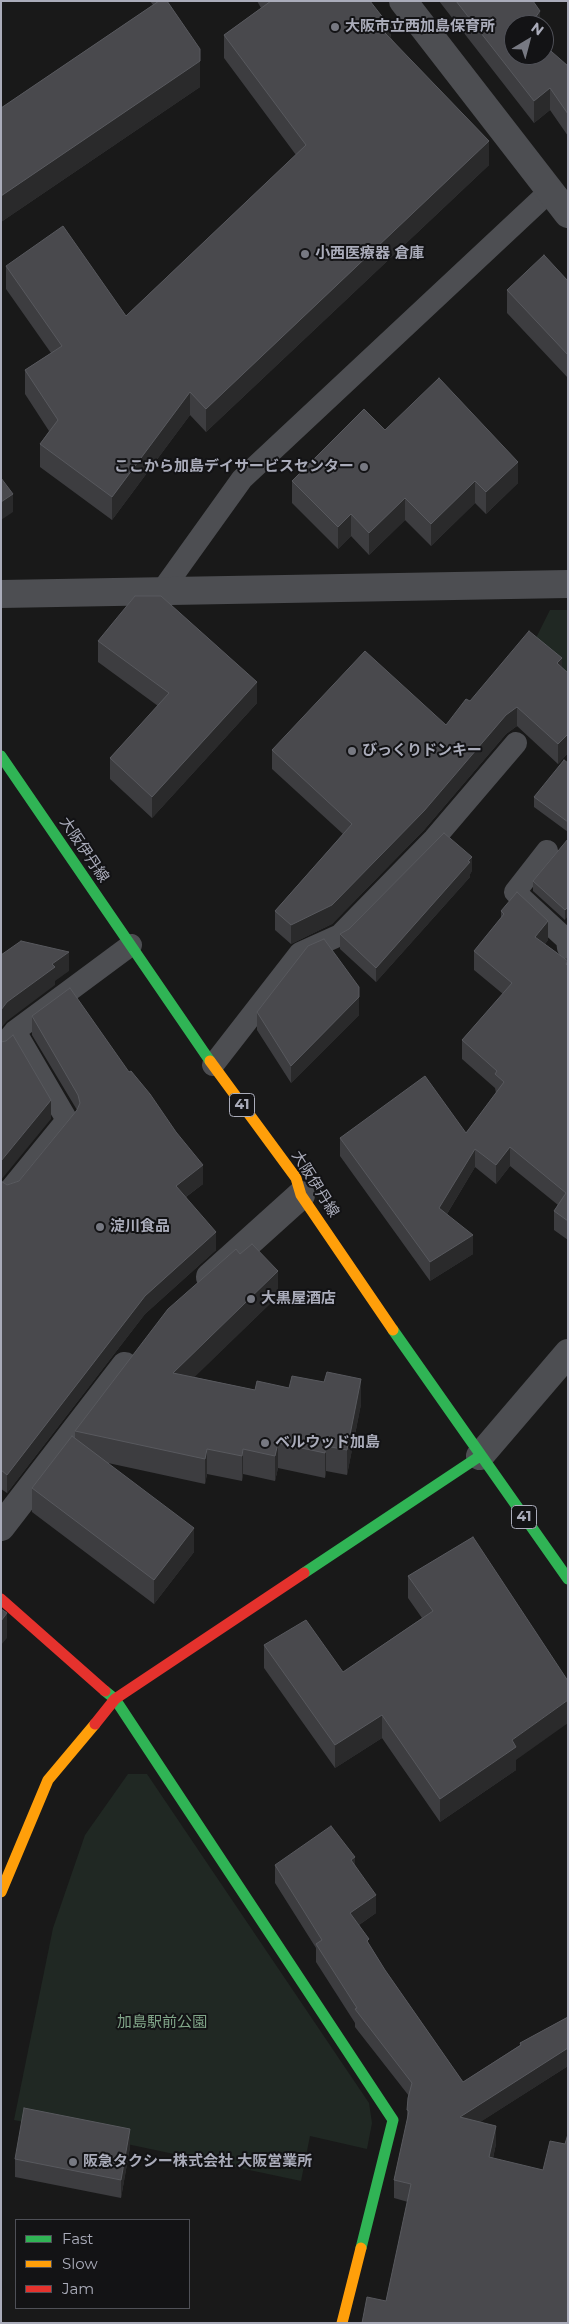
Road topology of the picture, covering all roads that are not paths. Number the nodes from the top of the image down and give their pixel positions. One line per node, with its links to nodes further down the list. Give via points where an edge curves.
1 (403, 1): 2 (street)
2 (550, 191): 3 (street); 5 (lane, via 242,479)
3 (568, 214)
4 (568, 584): 5 (street)
5 (161, 592): 6 (street)
6 (1, 594)
7 (516, 743): 13 (lane, via 434,839 340,935 300,953)
8 (1, 756): 10 (street, 大阪伊丹線 / 41)
9 (546, 851): 11 (lane, via 515,892 567,940)
10 (131, 945): 12 (lane); 13 (street, 大阪伊丹線 / 41)
11 (568, 948)
12 (8, 1039): 14 (lane, via 67,1120)
13 (213, 1064): 15 (street, 大阪伊丹線 / 41, via 296,1178)
14 (9, 1191)
15 (301, 1194): 16 (street); 19 (street, 大阪伊丹線 / 41)
16 (193, 1292)
17 (139, 1348): 20 (street)
18 (568, 1353): 19 (street)
19 (480, 1456): 21 (street, 大阪伊丹線 / 41); 23 (street)
20 (1, 1527)
21 (568, 1579)
22 (1, 1599): 23 (street)
23 (115, 1699): 24 (street, via 48,1780); 25 (street, via 394,2120)
24 (1, 1892)
25 (342, 2323)

